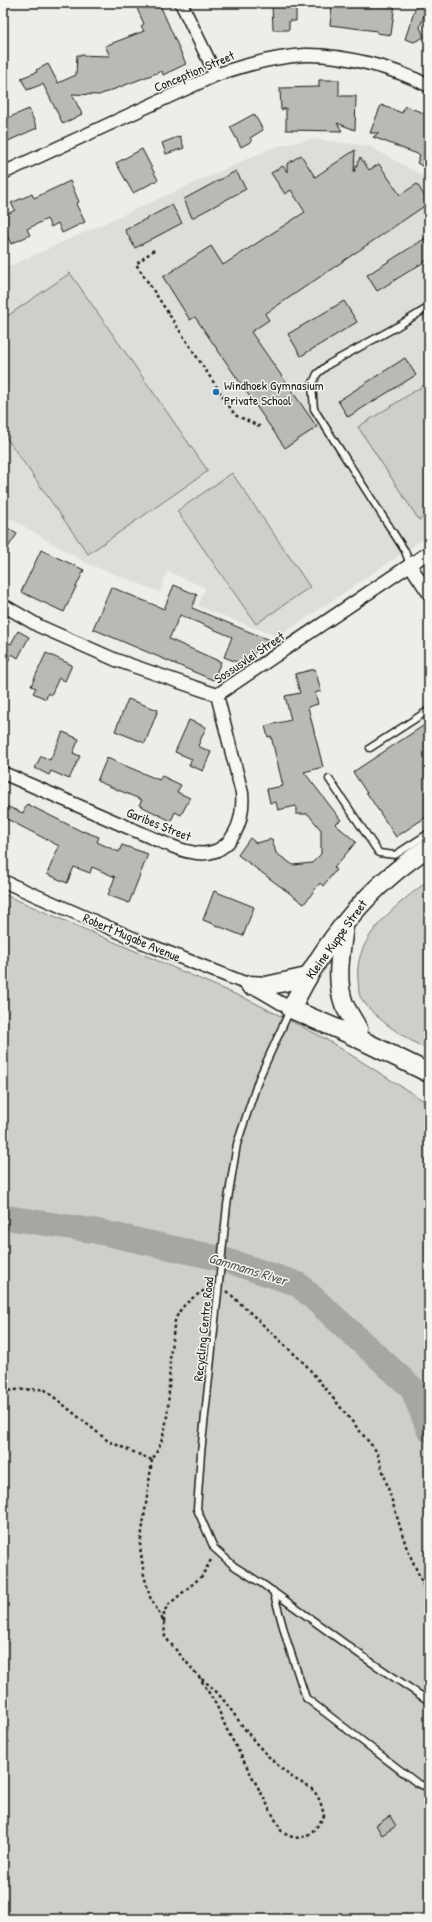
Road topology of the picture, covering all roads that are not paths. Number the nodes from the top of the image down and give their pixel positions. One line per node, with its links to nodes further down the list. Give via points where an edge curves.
1 (181, 3): 2 (street)
2 (216, 75): 3 (street, Conception Street, via 245,65 306,55 392,69); 4 (street, Conception Street)
3 (429, 86)
4 (3, 173)
5 (429, 307): 7 (lane, via 330,364 317,374 312,385 314,409 405,551)
6 (429, 552): 7 (street, Sossusvlei Street)
7 (410, 565): 8 (street); 10 (street, Sossusvlei Street)
8 (429, 594)
9 (3, 605): 10 (street, Sossusvlei Street, via 40,626 116,660)
10 (217, 695): 13 (street, Garibes Street, via 244,807 238,828 228,845 207,853 192,853 164,843)
11 (429, 710): 12 (lane)
12 (370, 748)
13 (3, 773)
14 (329, 779): 15 (lane, via 379,853 395,855)
15 (429, 833)
16 (429, 847): 18 (street, Kleine Kuppe Street, via 368,895)
17 (3, 881): 20 (street, Robert Mugabe Avenue, via 144,943)
18 (344, 923): 19 (street, Kleine Kuppe Street); 22 (street, via 340,985 344,1003)
19 (307, 977): 20 (street); 21 (street, Kleine Kuppe Street)
20 (256, 988): 21 (street, Robert Mugabe Avenue)
21 (294, 1003): 22 (street, Robert Mugabe Avenue); 24 (street, Robert Mugabe Avenue, via 347,1033); 25 (lane, Recycling Centre Road, via 259,1078 237,1144 227,1206 197,1509 214,1548 234,1566)
22 (358, 1029): 23 (street, Robert Mugabe Avenue)
23 (429, 1063)
24 (429, 1073)
25 (273, 1591): 26 (lane, Recycling Centre Road); 27 (lane, via 306,1698 417,1783)
26 (429, 1701)
27 (429, 1788)

